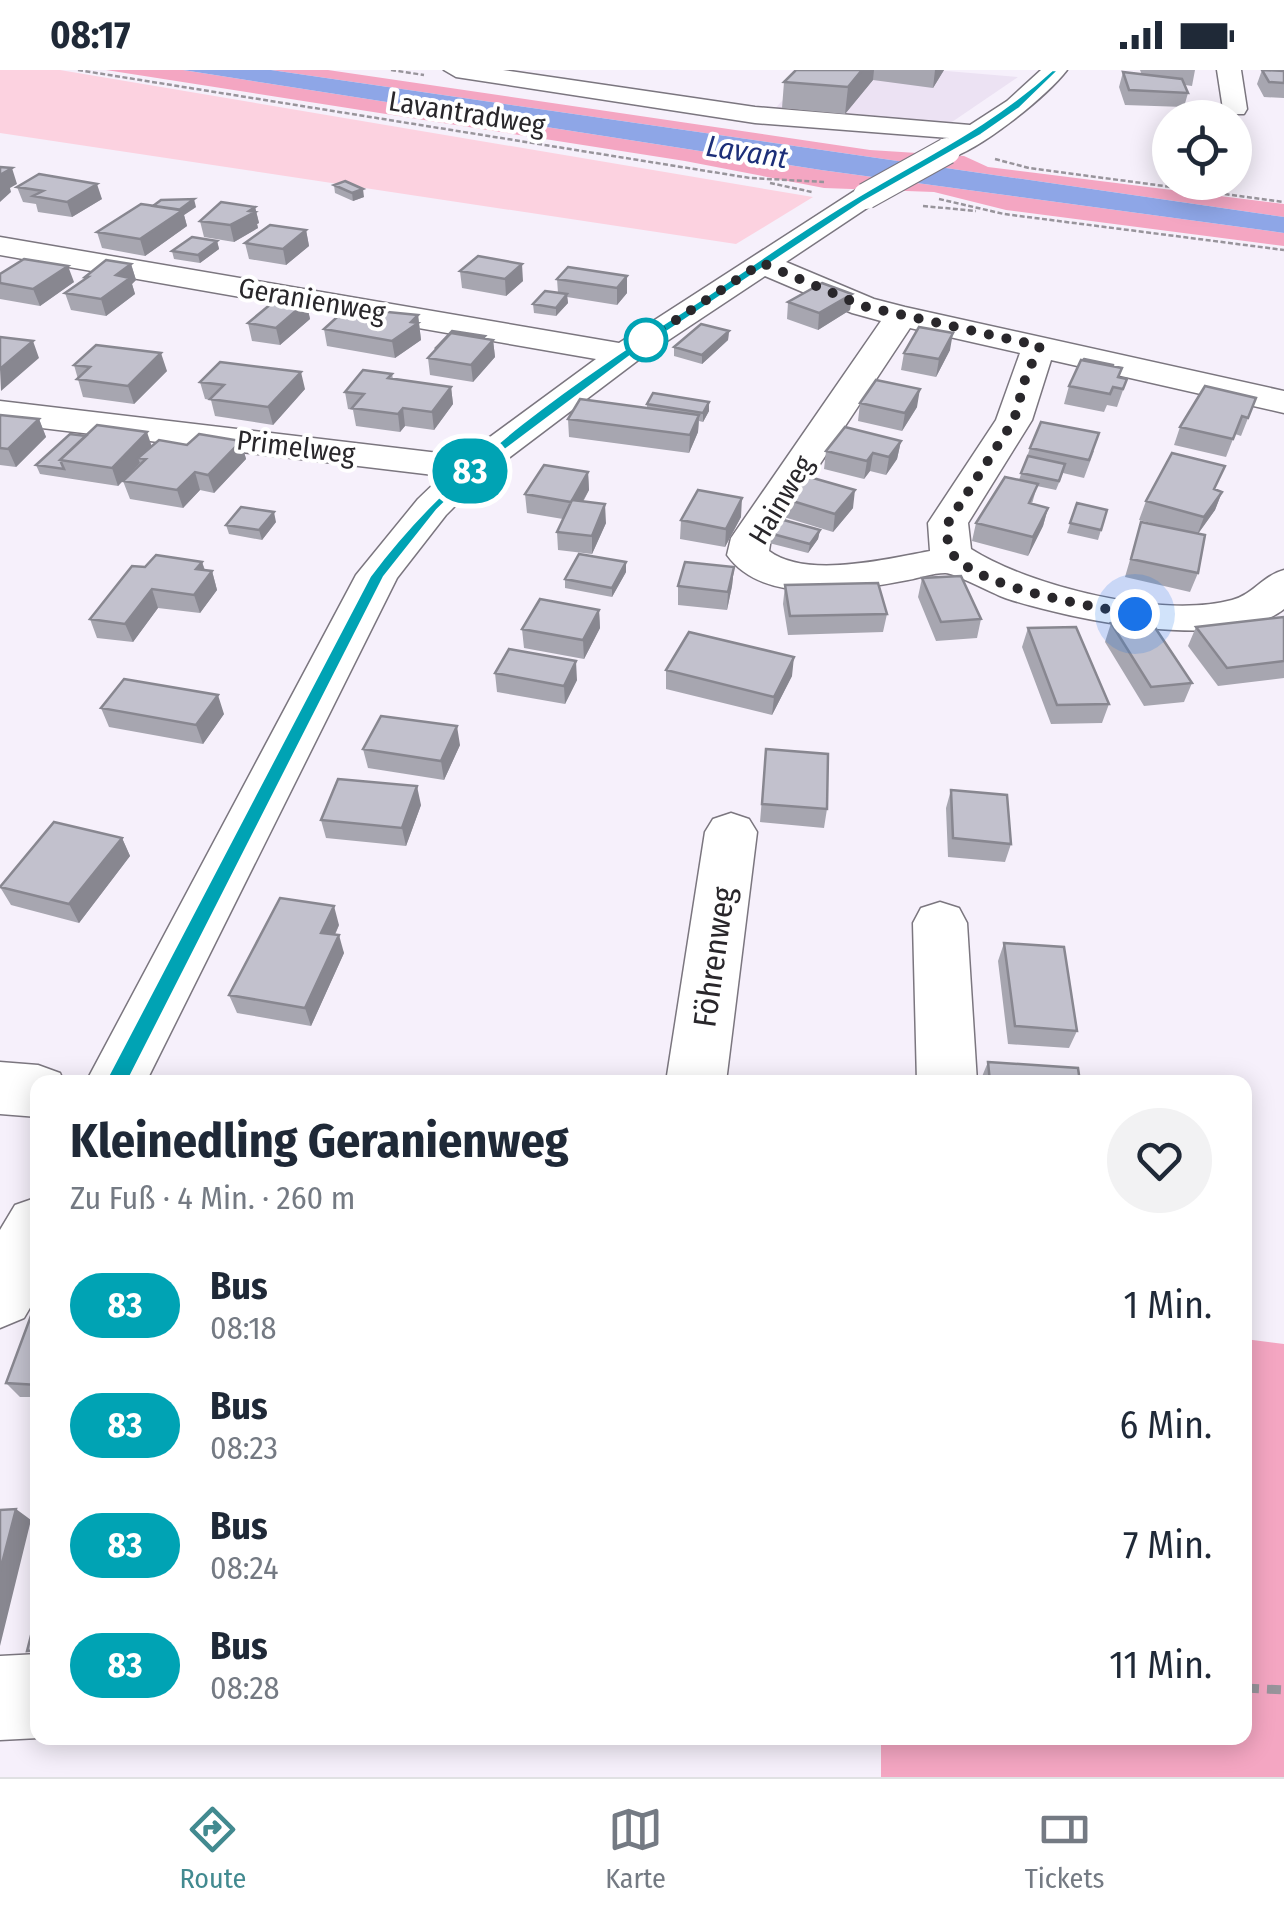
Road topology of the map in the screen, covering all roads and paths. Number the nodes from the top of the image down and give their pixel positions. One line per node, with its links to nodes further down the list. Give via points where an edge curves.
1 (78, 70): 7 (path, Lavantradweg, via 750,178)
2 (456, 70): 6 (street, via 755,114)
3 (1055, 70): 6 (street)
4 (1229, 70): 5 (street)
5 (1234, 100)
6 (978, 133): 11 (street, bridge)
7 (832, 182)
8 (928, 196): 10 (path, via 1004,214)
9 (0, 246): 14 (street, Geranienweg)
10 (1284, 250)
11 (762, 263): 12 (street); 14 (street)
12 (901, 316): 13 (street); 18 (street, Hainweg, via 751,538 748,555 774,574 804,578)
13 (1040, 346): 15 (street); 18 (street, via 1014,420 948,523 946,541)
14 (625, 354): 17 (street)
15 (1284, 402)
16 (0, 412): 17 (street, Primelweg)
17 (472, 468): 22 (street, via 377,576)
18 (954, 558): 19 (street, via 1034,592 1187,618 1262,608 1280,596)
19 (1284, 582)
20 (732, 832): 23 (street, Föhrenweg)
21 (940, 923): 24 (street)
22 (120, 1075)
23 (697, 1075)
24 (947, 1075)
25 (0, 1088): 26 (street)
26 (30, 1090)
27 (30, 1241): 28 (street)
28 (0, 1295)
29 (1252, 1688): 30 (path)
30 (1284, 1690)
31 (30, 1696): 32 (street)
32 (0, 1698)

